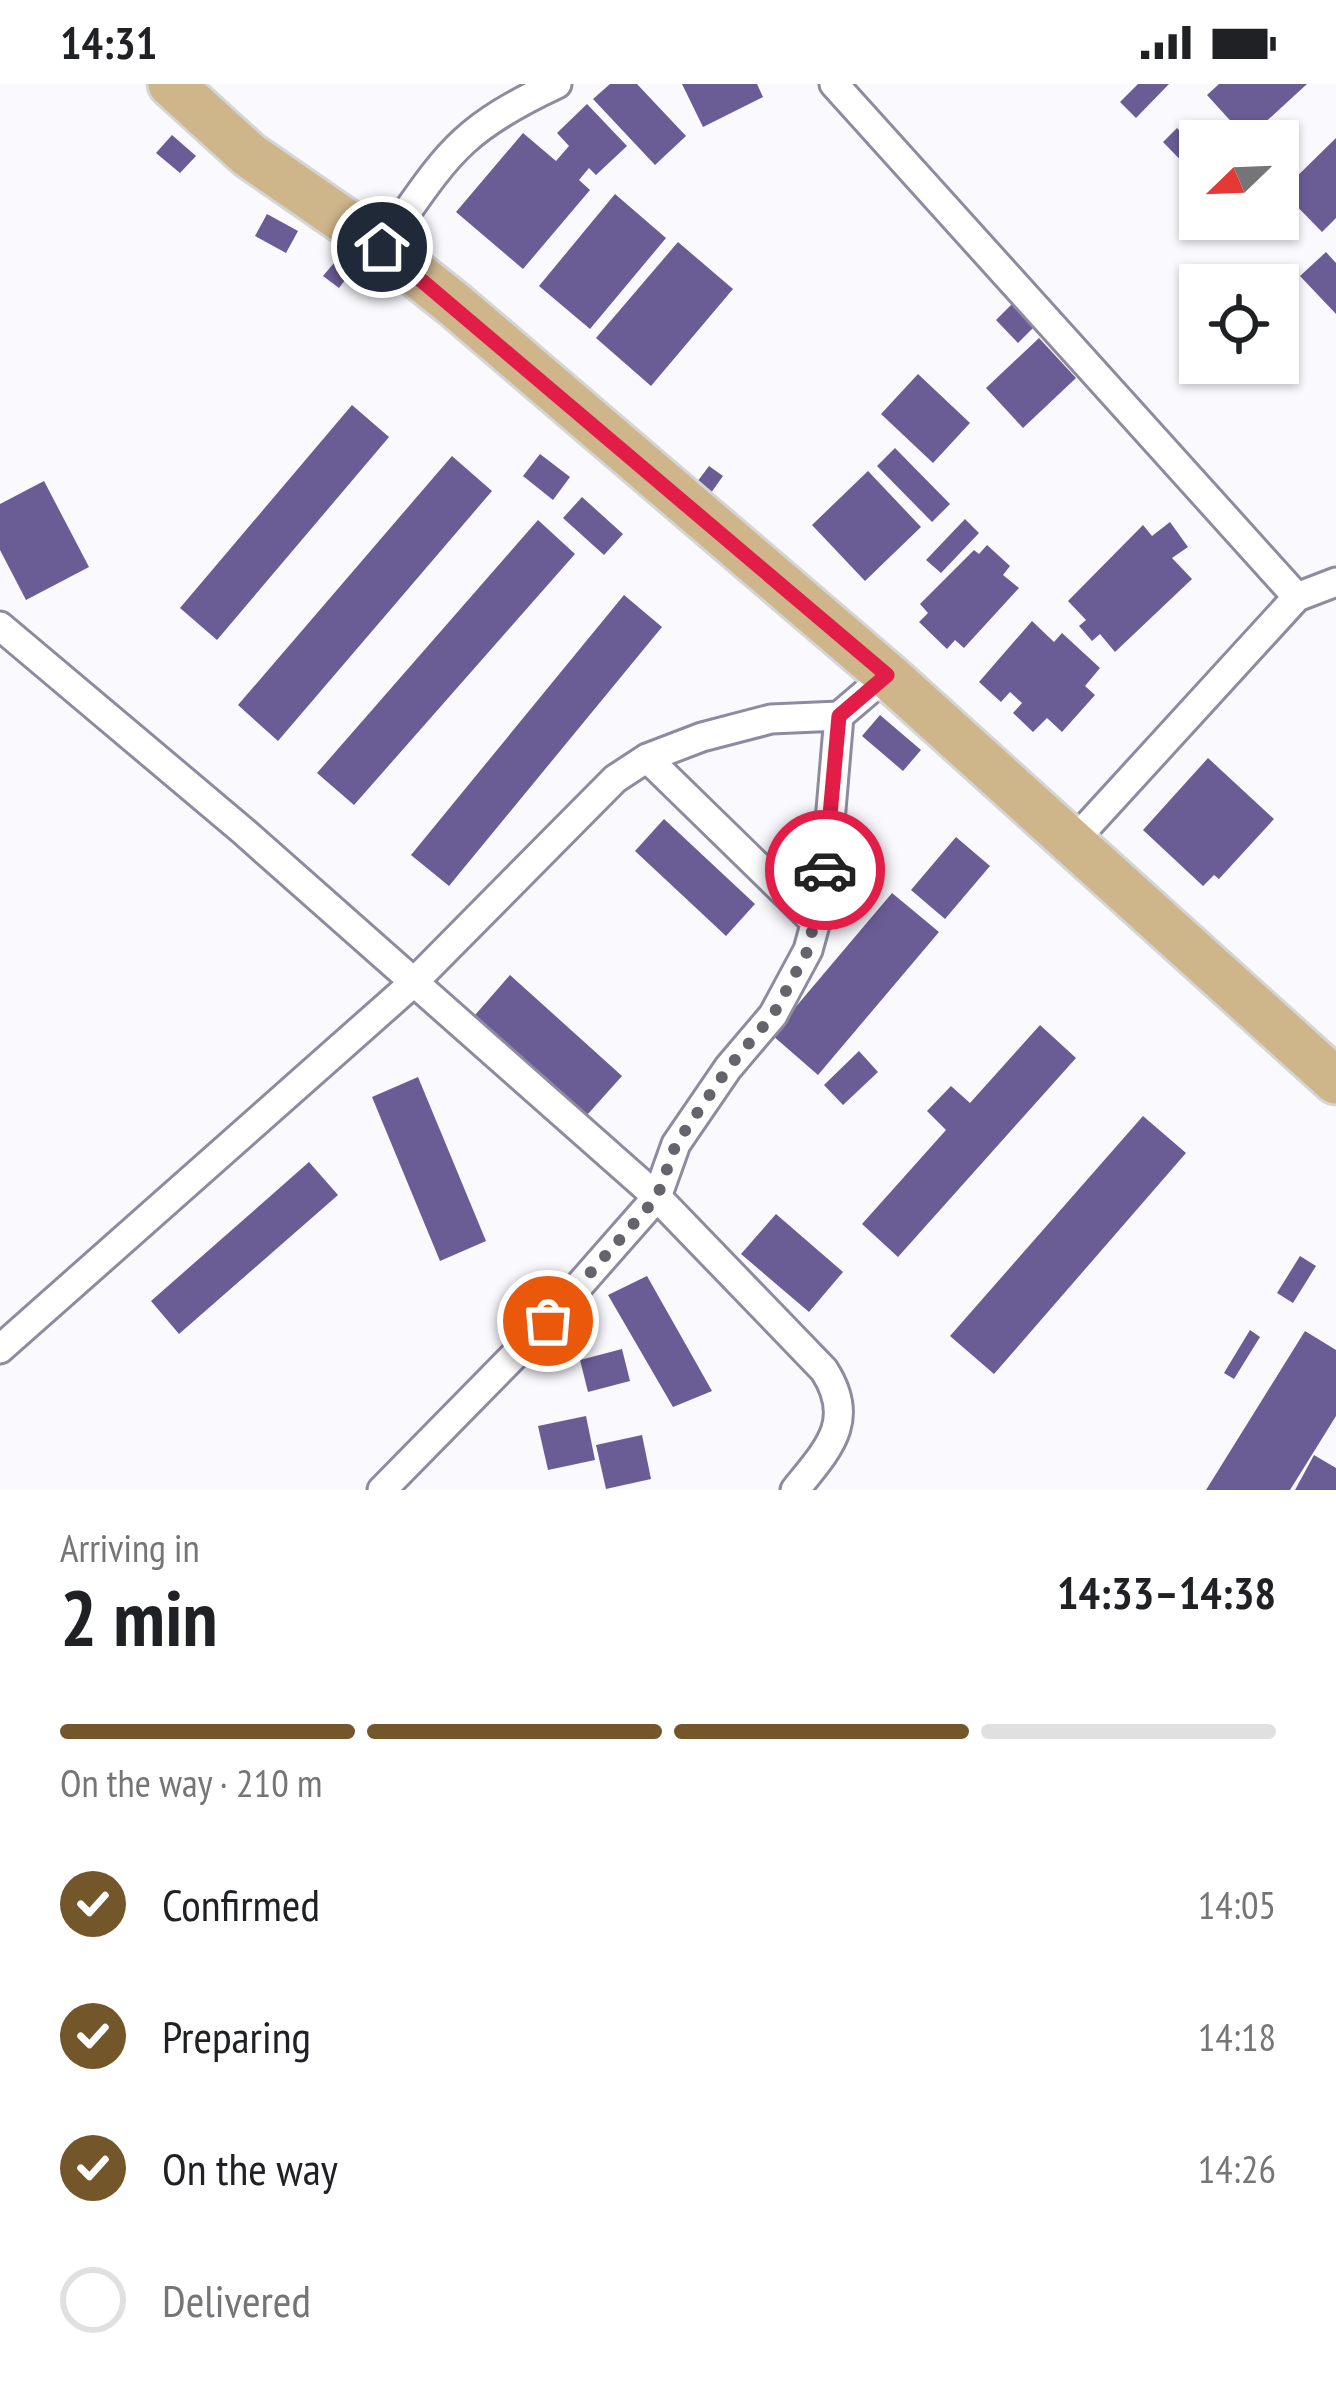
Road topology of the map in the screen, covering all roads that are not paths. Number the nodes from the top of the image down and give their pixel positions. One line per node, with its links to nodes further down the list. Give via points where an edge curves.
1 (171, 84): 4 (main road, via 248,155)
2 (557, 84): 4 (street, via 464,135)
3 (834, 84): 6 (street)
4 (382, 247): 8 (main road)
5 (1336, 582): 6 (street)
6 (1297, 597): 11 (street)
7 (0, 626): 13 (street)
8 (887, 675): 9 (street); 11 (main road)
9 (839, 716): 10 (street, via 771,719); 12 (street)
10 (647, 758): 12 (street); 13 (street, via 614,779)
11 (1071, 844): 14 (main road)
12 (816, 922): 15 (street, via 773,1015 676,1144)
13 (412, 984): 15 (street); 16 (street)
14 (1336, 1081)
15 (657, 1197): 17 (street); 18 (street, via 838,1392 836,1433)
16 (0, 1349)
17 (382, 1490)
18 (795, 1490)

